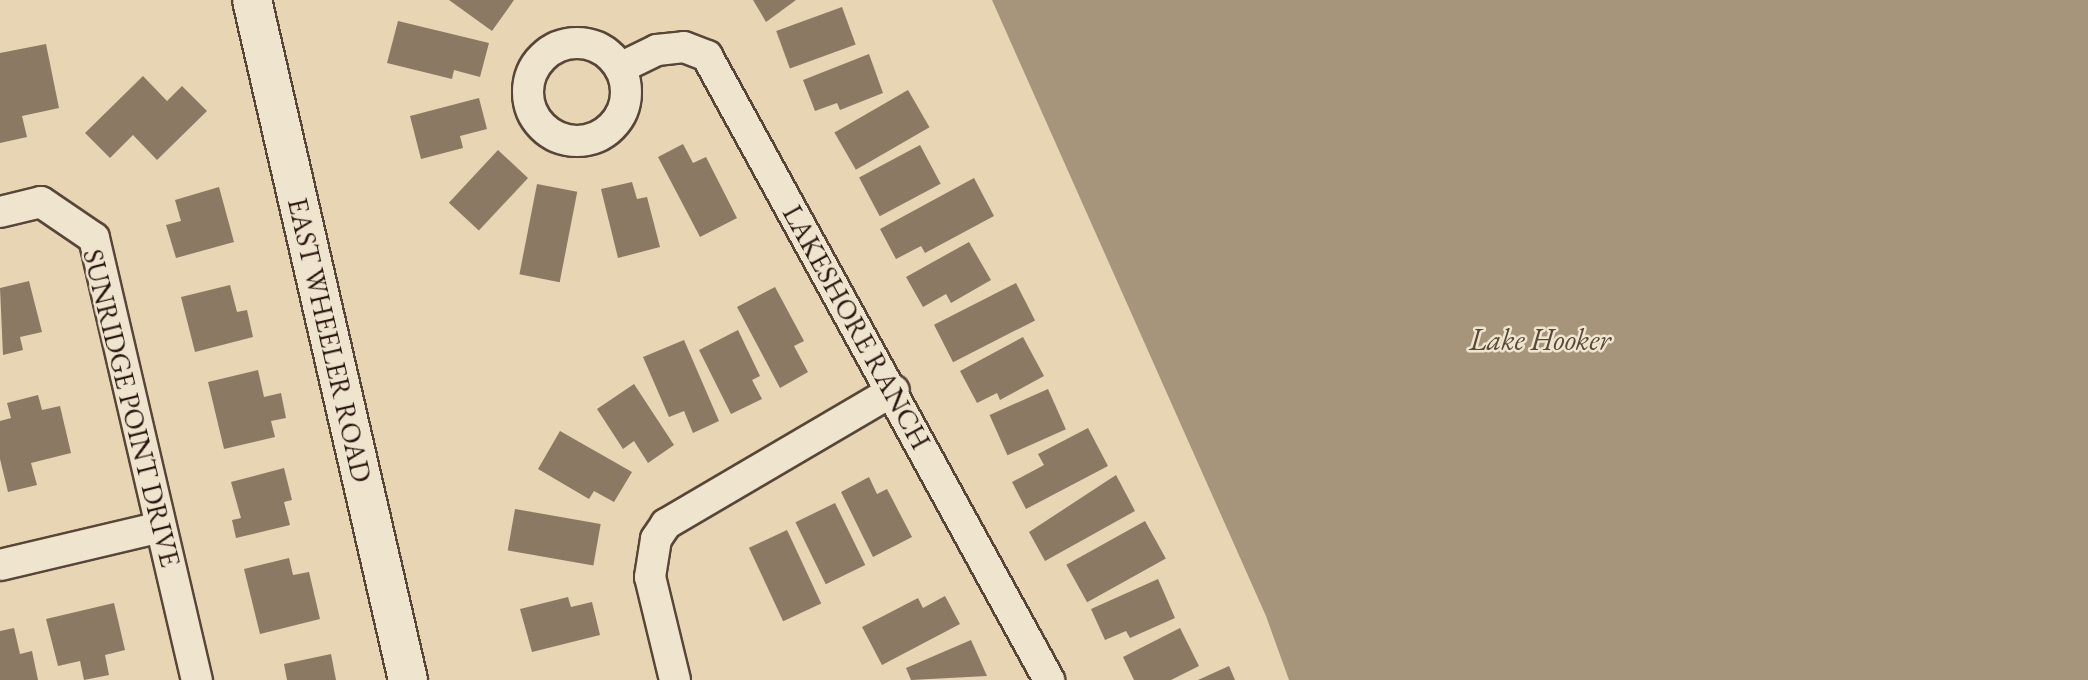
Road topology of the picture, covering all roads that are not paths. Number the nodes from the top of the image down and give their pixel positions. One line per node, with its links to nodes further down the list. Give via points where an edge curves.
1 (252, 0): 8 (street, EAST WHEELER ROAD)
2 (620, 68): 4 (street, LAKESHORE RANCH, via 657,50 684,47 707,57)
3 (0, 212): 5 (street, SUNRIDGE POINT DRIVE, via 41,202 93,238)
4 (894, 390): 9 (street, via 666,524 656,539 650,577); 10 (street, LAKESHORE RANCH)
5 (161, 527): 6 (street); 7 (street, SUNRIDGE POINT DRIVE)
6 (0, 565)
7 (197, 680)
8 (408, 680)
9 (675, 680)
10 (1049, 680)

